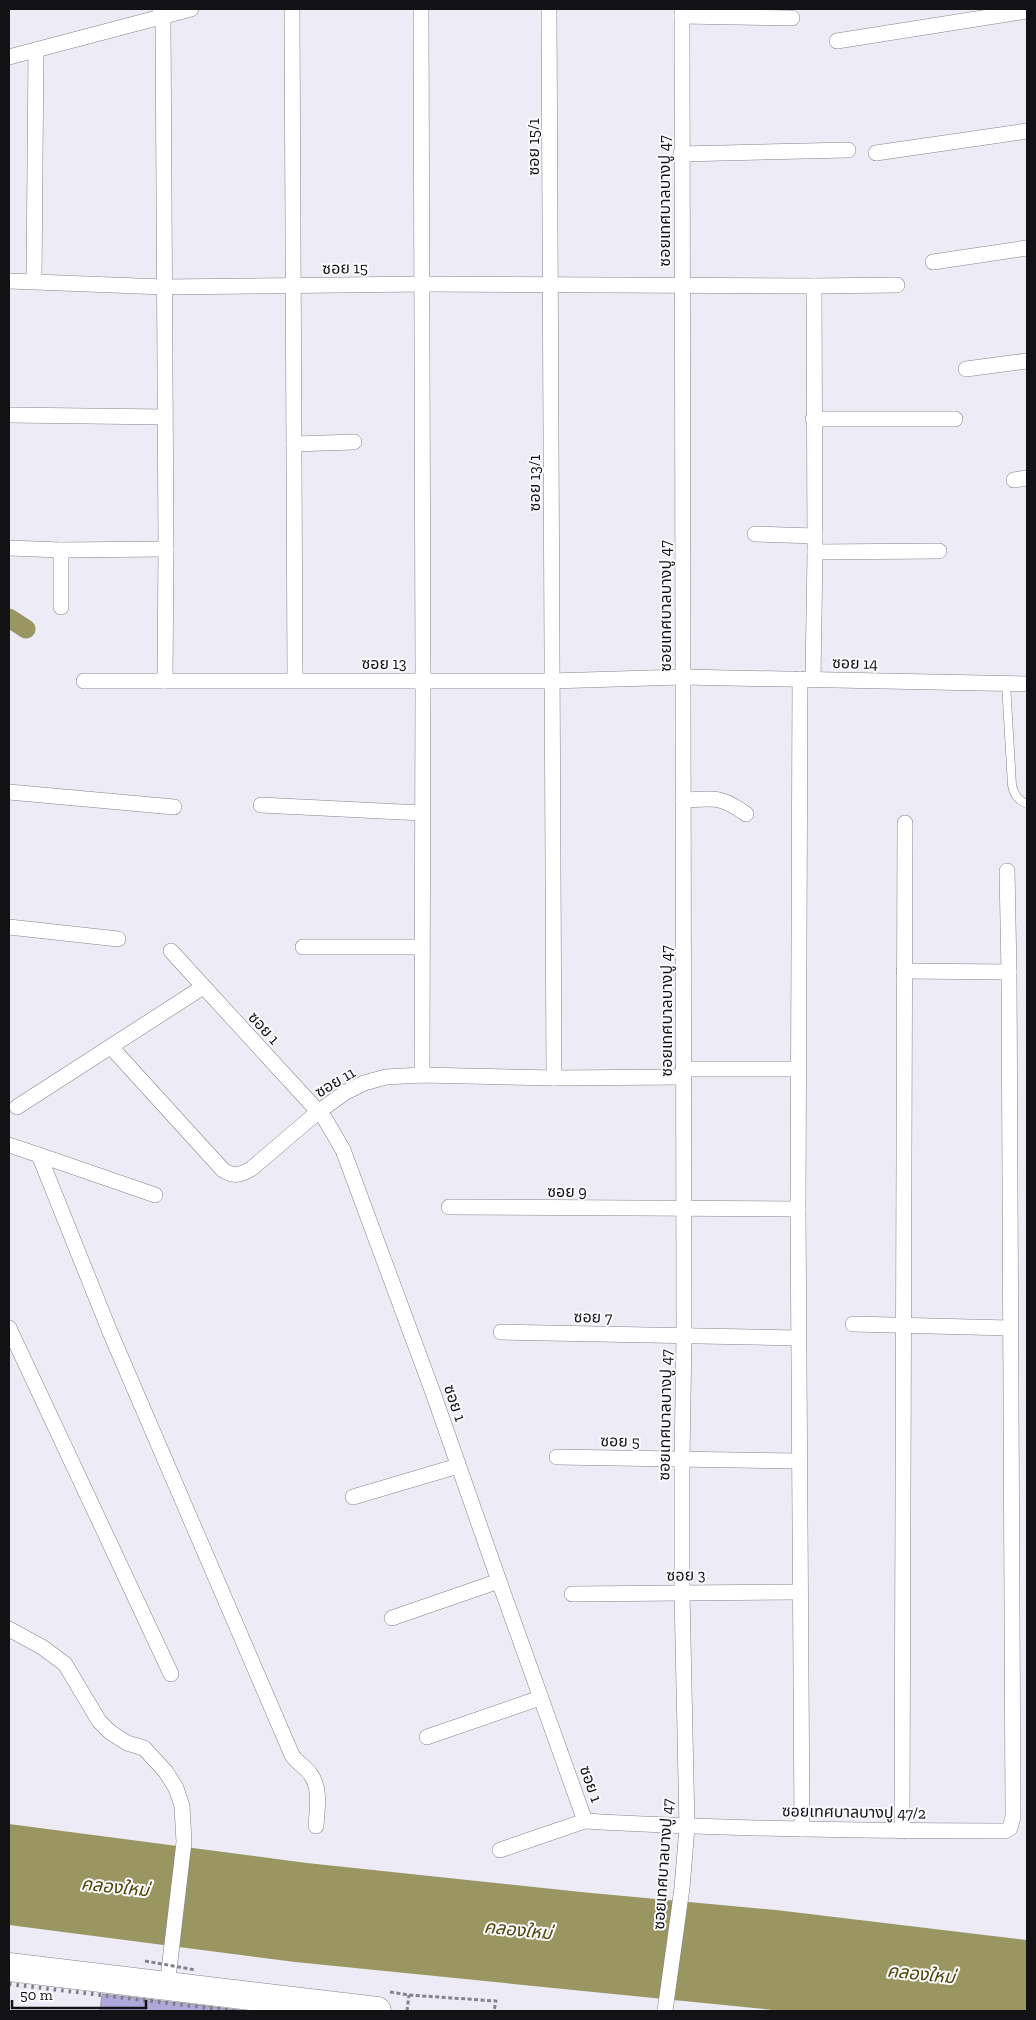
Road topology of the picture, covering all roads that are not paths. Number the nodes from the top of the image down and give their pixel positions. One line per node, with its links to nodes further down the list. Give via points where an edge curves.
1 (191, 9): 7 (street)
2 (292, 9): 25 (street)
3 (421, 9): 21 (street)
4 (549, 9): 22 (street, ซอย 15/1)
5 (1027, 11): 8 (street)
6 (682, 12): 9 (street); 16 (street, ซอยเทศบาลบางปู 47)
7 (162, 13): 11 (street); 27 (street)
8 (949, 16): 10 (street)
9 (792, 18)
10 (837, 41)
11 (36, 50): 12 (street); 20 (street)
12 (9, 57)
13 (1027, 131): 15 (street)
14 (848, 150): 16 (street)
15 (876, 153)
16 (681, 154): 23 (street, ซอยเทศบาลบางปู 47)
17 (1027, 248): 18 (street)
18 (933, 262)
19 (9, 281): 20 (street, ซอย 15)
20 (34, 281): 27 (street, ซอย 15)
21 (423, 284): 22 (street, ซอย 15); 25 (street, ซอย 15); 46 (street)
22 (551, 284): 23 (street, ซอย 15); 49 (street, ซอย 13/1)
23 (681, 285): 26 (street, ซอย 15); 43 (street, ซอยเทศบาลบางปู 47)
24 (897, 285): 26 (street, ซอย 15)
25 (294, 286): 27 (street, ซอย 15); 35 (street)
26 (814, 286): 32 (street)
27 (164, 287): 31 (street)
28 (1027, 361): 29 (street)
29 (966, 369)
30 (9, 415): 31 (street)
31 (165, 417): 39 (street)
32 (814, 419): 33 (street); 37 (street)
33 (955, 420)
34 (354, 442): 35 (street)
35 (294, 444): 45 (street)
36 (755, 534): 37 (street)
37 (815, 544): 41 (street); 44 (street)
38 (9, 548): 40 (street)
39 (166, 549): 40 (street); 48 (street)
40 (61, 550): 42 (street)
41 (939, 551)
42 (61, 607)
43 (683, 677): 44 (street, ซอย 14); 49 (street, ซอย 13); 53 (street, ซอยเทศบาลบางปู 47)
44 (807, 679): 50 (street, ซอย 14); 70 (street)
45 (295, 680): 46 (street, ซอย 13); 48 (street, ซอย 13)
46 (423, 680): 49 (street, ซอย 13); 57 (street)
47 (84, 681): 48 (street, ซอย 13)
48 (164, 681)
49 (551, 681): 73 (street, ซอย 13/1)
50 (1006, 683): 51 (street, ซอย 14); 54 (lane, via 1012,785 1020,801)
51 (1027, 684)
52 (9, 792): 56 (street)
53 (683, 800): 58 (street, via 717,799); 71 (street, ซอยเทศบาลบางปู 47)
54 (1027, 804)
55 (261, 805): 57 (street)
56 (174, 807)
57 (422, 814): 64 (street)
58 (746, 814)
59 (905, 823): 66 (street)
60 (1007, 871): 67 (street)
61 (9, 927): 62 (street)
62 (118, 938)
63 (303, 947): 64 (street)
64 (422, 947): 72 (street)
65 (172, 951): 68 (street, ซอย 1)
66 (904, 971): 67 (street); 83 (street)
67 (1009, 972): 85 (street)
68 (203, 987): 69 (street); 75 (street, ซอย 1)
69 (111, 1047): 74 (street); 75 (street, ซอย 11, via 223,1170 234,1175 251,1169)
70 (798, 1069): 71 (street, ซอย 11); 81 (street)
71 (684, 1073): 73 (street, ซอย 11); 80 (street, ซอยเทศบาลบางปู 47)
72 (422, 1075): 73 (street, ซอย 11); 75 (street, ซอย 11, via 364,1082)
73 (554, 1078)
74 (17, 1107)
75 (318, 1112): 92 (street, ซอย 1, via 343,1150)
76 (9, 1146): 77 (street)
77 (39, 1155): 78 (street); 104 (street, via 110,1332 292,1755 311,1775 317,1789)
78 (155, 1195)
79 (449, 1207): 80 (street, ซอย 9)
80 (684, 1209): 81 (street, ซอย 9); 87 (street, ซอยเทศบาลบางปู 47)
81 (798, 1209): 88 (street)
82 (853, 1324): 83 (street)
83 (903, 1327): 85 (street); 107 (street)
84 (9, 1328): 100 (street)
85 (1009, 1328): 107 (street, ซอยเทศบาลบางปู 47/2, via 1010,1828)
86 (501, 1332): 87 (street, ซอย 7)
87 (684, 1336): 88 (street, ซอย 7); 90 (street, ซอยเทศบาลบางปู 47)
88 (798, 1338): 91 (street)
89 (557, 1457): 90 (street, ซอย 5)
90 (682, 1459): 91 (street, ซอย 5); 95 (street, ซอยเทศบาลบางปู 47)
91 (799, 1462): 96 (street)
92 (458, 1466): 93 (street); 94 (street, ซอย 1)
93 (353, 1497)
94 (499, 1581): 98 (street); 101 (street, ซอย 1)
95 (682, 1592): 96 (street, ซอย 3); 97 (street, ซอย 3); 105 (street, ซอยเทศบาลบางปู 47)
96 (800, 1592): 106 (street)
97 (572, 1594)
98 (392, 1618)
99 (9, 1629): 110 (street, via 59,1658 99,1721 127,1743 144,1748 162,1766 176,1788 182,1806 184,1842)
100 (171, 1674)
101 (540, 1698): 102 (street); 103 (street, ซอย 1)
102 (427, 1738)
103 (585, 1821): 105 (street, ซอย 1); 108 (street)
104 (316, 1826)
105 (687, 1826): 106 (street, ซอยเทศบาลบางปู 47/2); 111 (street, ซอยเทศบาลบางปู 47)
106 (802, 1829): 107 (street, ซอยเทศบาลบางปู 47/2)
107 (902, 1831)
108 (500, 1850)
109 (9, 1967): 110 (highway)
110 (167, 1986): 112 (highway)
111 (666, 2010)
112 (377, 2011)

